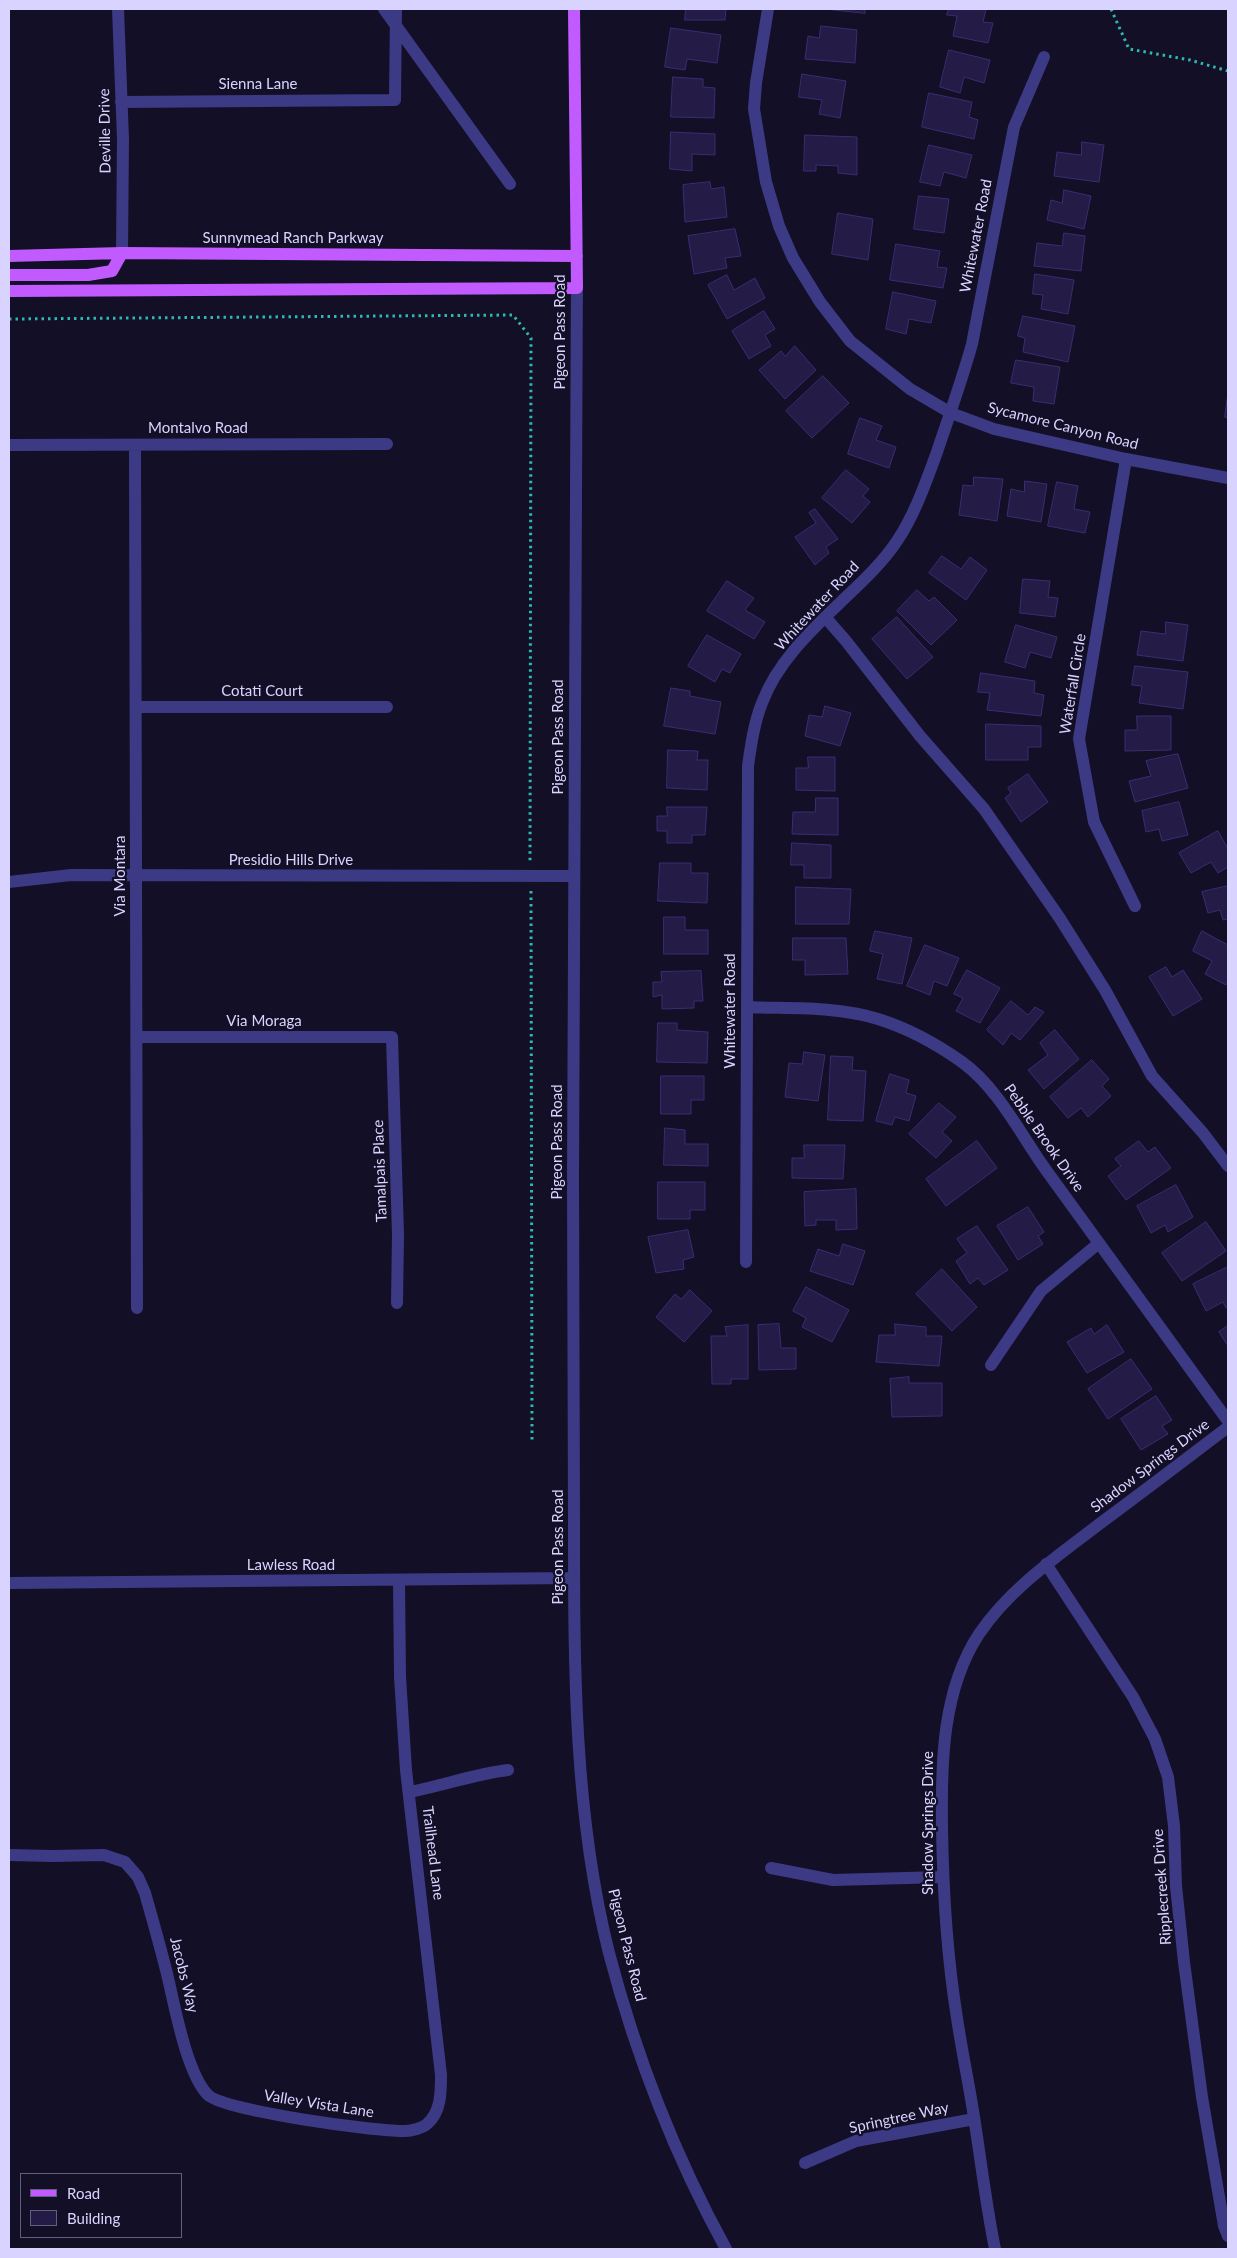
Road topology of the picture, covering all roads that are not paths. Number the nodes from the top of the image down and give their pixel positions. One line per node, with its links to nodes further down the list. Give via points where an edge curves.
1 (118, 9): 8 (street, Deville Drive)
2 (384, 9): 6 (street)
3 (396, 9): 6 (street)
4 (574, 9): 12 (main road, Pigeon Pass Road)
5 (768, 9): 16 (street, Sycamore Canyon Road, via 754,110 766,182 793,258 820,302 850,341 910,389)
6 (396, 24): 8 (street, Sienna Lane, via 394,100); 9 (street)
7 (1044, 57): 16 (street, Whitewater Road, via 1014,127 972,344)
8 (121, 102): 10 (street, Deville Drive)
9 (510, 184)
10 (122, 253): 11 (main road, Sunnymead Ranch Parkway); 12 (main road, Sunnymead Ranch Parkway); 13 (main road, via 112,271 88,275)
11 (9, 256)
12 (577, 256): 14 (main road, Pigeon Pass Road)
13 (9, 275)
14 (577, 288): 15 (main road); 26 (street, Pigeon Pass Road)
15 (9, 291)
16 (950, 413): 20 (street, Sycamore Canyon Road, via 994,428); 22 (street, Whitewater Road, via 925,483 897,542)
17 (386, 444): 18 (street, Montalvo Road)
18 (135, 445): 19 (street, Montalvo Road); 23 (street, Via Montara)
19 (9, 446)
20 (1126, 459): 21 (street, Sycamore Canyon Road); 28 (street, Waterfall Circle, via 1079,739 1094,822)
21 (1228, 478)
22 (825, 617): 29 (street, Whitewater Road, via 792,652 773,680 762,702 751,746 748,766); 32 (street, via 920,736 984,809 1106,990 1152,1076)
23 (136, 707): 24 (street, Cotati Court); 25 (street, Via Montara)
24 (387, 708)
25 (136, 876): 26 (street, Presidio Hills Drive); 27 (street, Presidio Hills Drive, via 71,875); 30 (street, Via Montara)
26 (573, 876): 41 (street, Pigeon Pass Road)
27 (9, 882)
28 (1135, 906)
29 (746, 1007): 33 (street, Pebble Brook Drive, via 826,1011 879,1019 921,1038 963,1063 997,1098); 34 (street, Whitewater Road)
30 (137, 1037): 31 (street, Via Moraga); 36 (street, Via Montara)
31 (392, 1037): 35 (street, Tamalpais Place)
32 (1228, 1166)
33 (1099, 1243): 37 (street, via 1041,1291); 38 (street, Pebble Brook Drive)
34 (746, 1262)
35 (397, 1303)
36 (137, 1308)
37 (991, 1365)
38 (1228, 1421)
39 (1228, 1428): 40 (street, Shadow Springs Drive)
40 (1046, 1564): 48 (street, Shadow Springs Drive, via 992,1618 978,1636 960,1674 945,1732 941,1790); 53 (street, Ripplecreek Drive, via 1132,1697 1155,1739 1168,1777 1185,1972 1202,2097)
41 (574, 1578): 42 (street, Lawless Road); 54 (street, Pigeon Pass Road, via 576,1715 586,1820 609,1950 645,2068 676,2150)
42 (399, 1580): 43 (street, Lawless Road); 45 (street, Trailhead Lane, via 400,1678)
43 (9, 1583)
44 (508, 1770): 45 (street)
45 (409, 1792): 51 (street, Trailhead Lane, via 442,2075 437,2112)
46 (9, 1855): 49 (street, Jacobs Way, via 104,1855 125,1862 138,1877 182,2036 197,2081)
47 (771, 1868): 48 (street, via 833,1880)
48 (943, 1878): 50 (street, Shadow Springs Drive, via 957,2017)
49 (209, 2096): 51 (street, Valley Vista Lane, via 262,2112 362,2128 407,2131)
50 (974, 2119): 52 (street, Springtree Way, via 856,2141); 55 (street, Shadow Springs Drive)
51 (426, 2126)
52 (805, 2163)
53 (1228, 2236)
54 (726, 2249)
55 (995, 2249)

